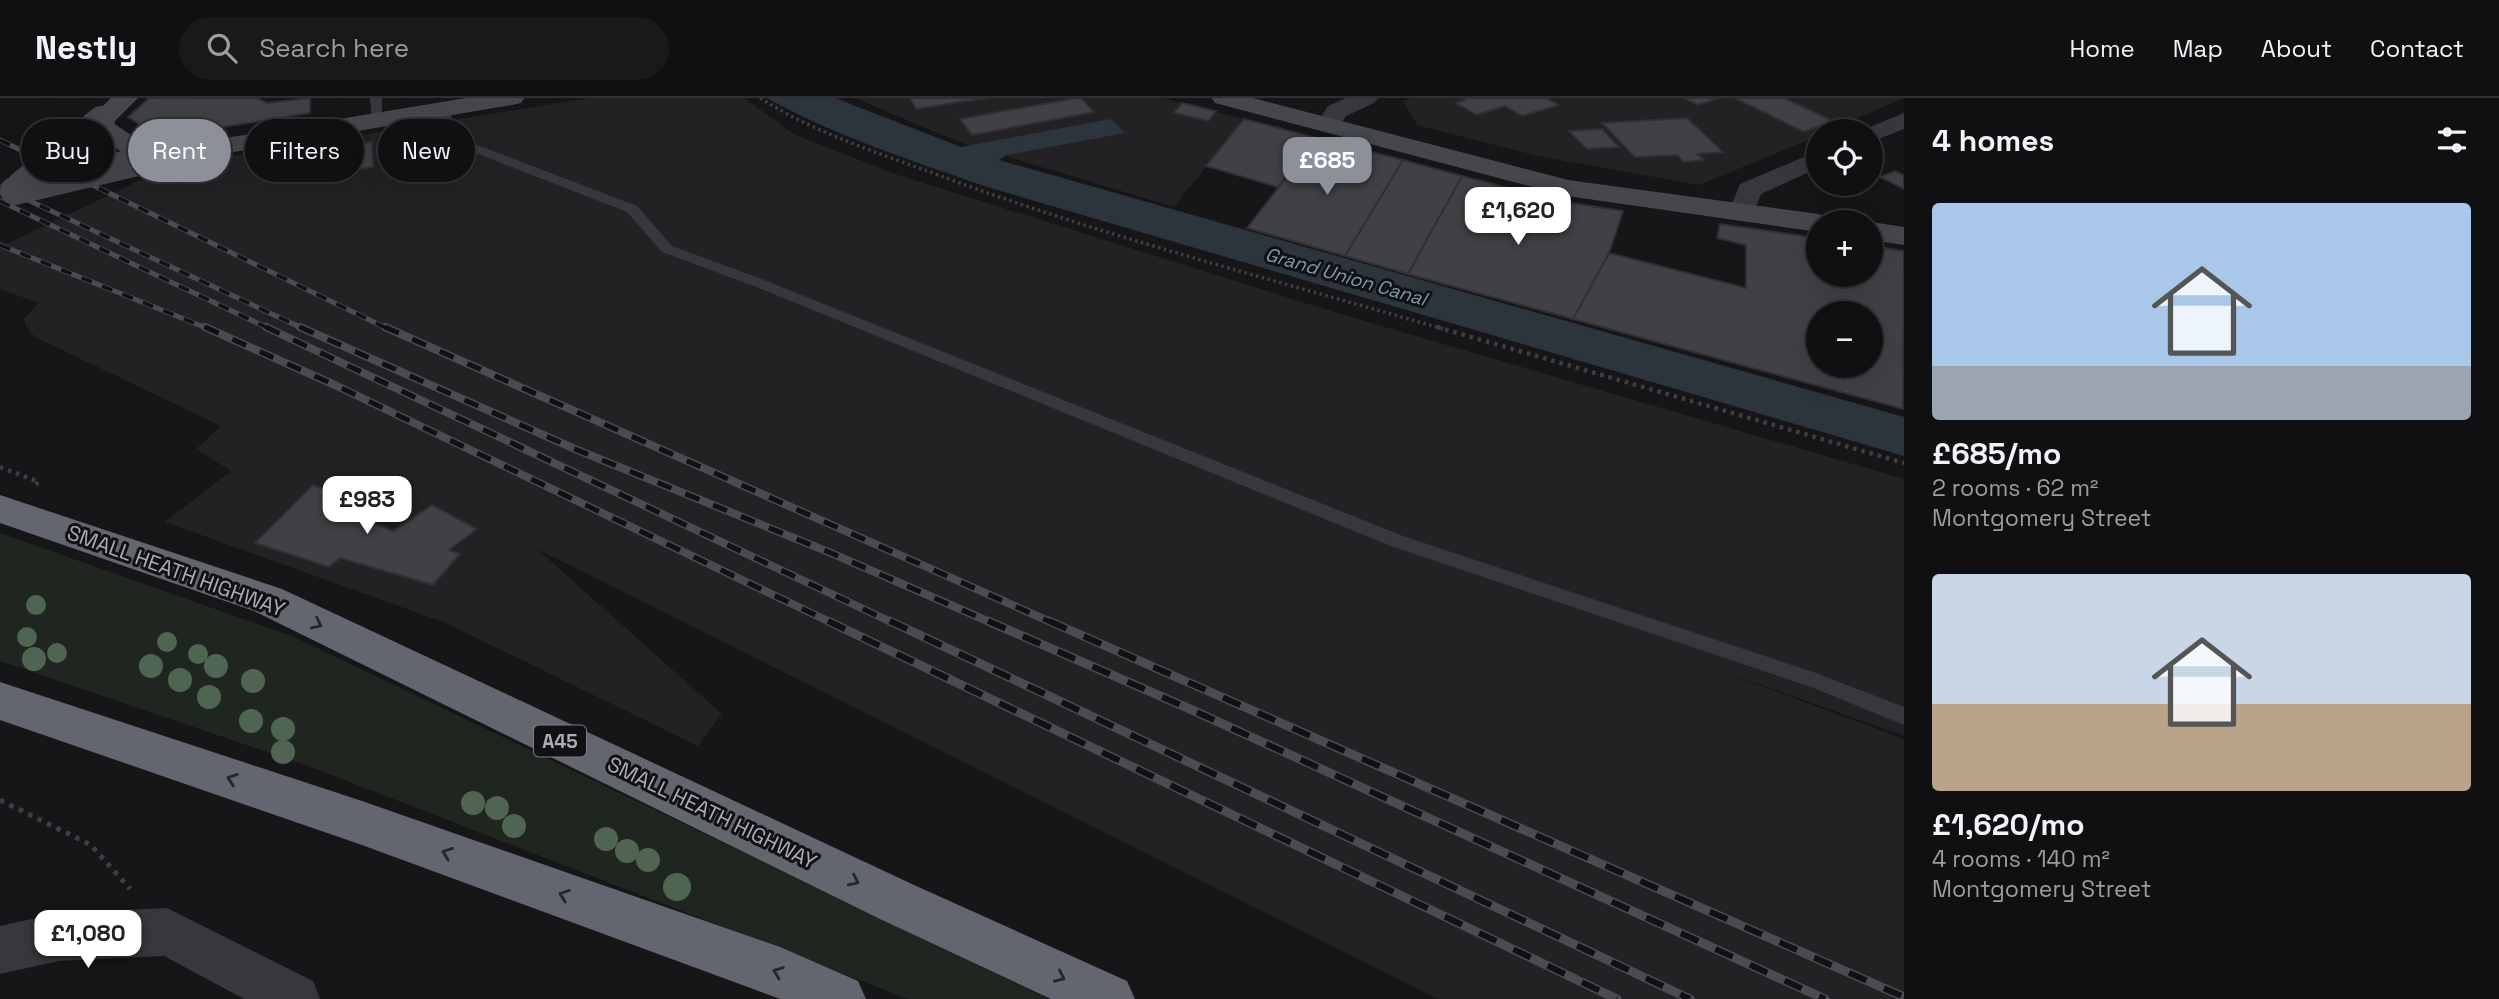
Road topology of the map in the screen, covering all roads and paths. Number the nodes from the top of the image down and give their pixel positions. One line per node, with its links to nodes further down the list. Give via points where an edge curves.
1 (126, 98): 8 (street)
2 (512, 98): 7 (street)
3 (760, 98): 21 (path, via 782,112 875,151 1006,201)
4 (1224, 98): 10 (street)
5 (1366, 98): 10 (street, via 1337,111)
6 (377, 109): 7 (street); 12 (street)
7 (443, 110): 24 (lane, via 454,140 632,209 667,249 1397,541 1816,681)
8 (102, 119)
9 (1904, 120): 11 (street)
10 (1328, 125): 17 (street, via 1567,188)
11 (1883, 130)
12 (231, 141)
13 (1806, 164): 17 (street, via 1749,190)
14 (128, 165): 16 (street, bridge)
15 (25, 182): 16 (street, bridge)
16 (7, 197)
17 (1742, 212): 18 (street)
18 (1806, 221)
19 (1883, 233): 20 (street)
20 (1904, 236)
21 (1904, 463)
22 (0, 509): 30 (highway, SMALL HEATH HIGHWAY / A45, one-way to 30, via 268,600)
23 (0, 701): 29 (highway, one-way to 23, via 767,968 387,832)
24 (1904, 716)
25 (0, 800): 26 (path, via 91,845)
26 (167, 932): 27 (street, via 59,937); 28 (street)
27 (0, 950)
28 (295, 999)
29 (840, 999)
30 (1109, 999)

